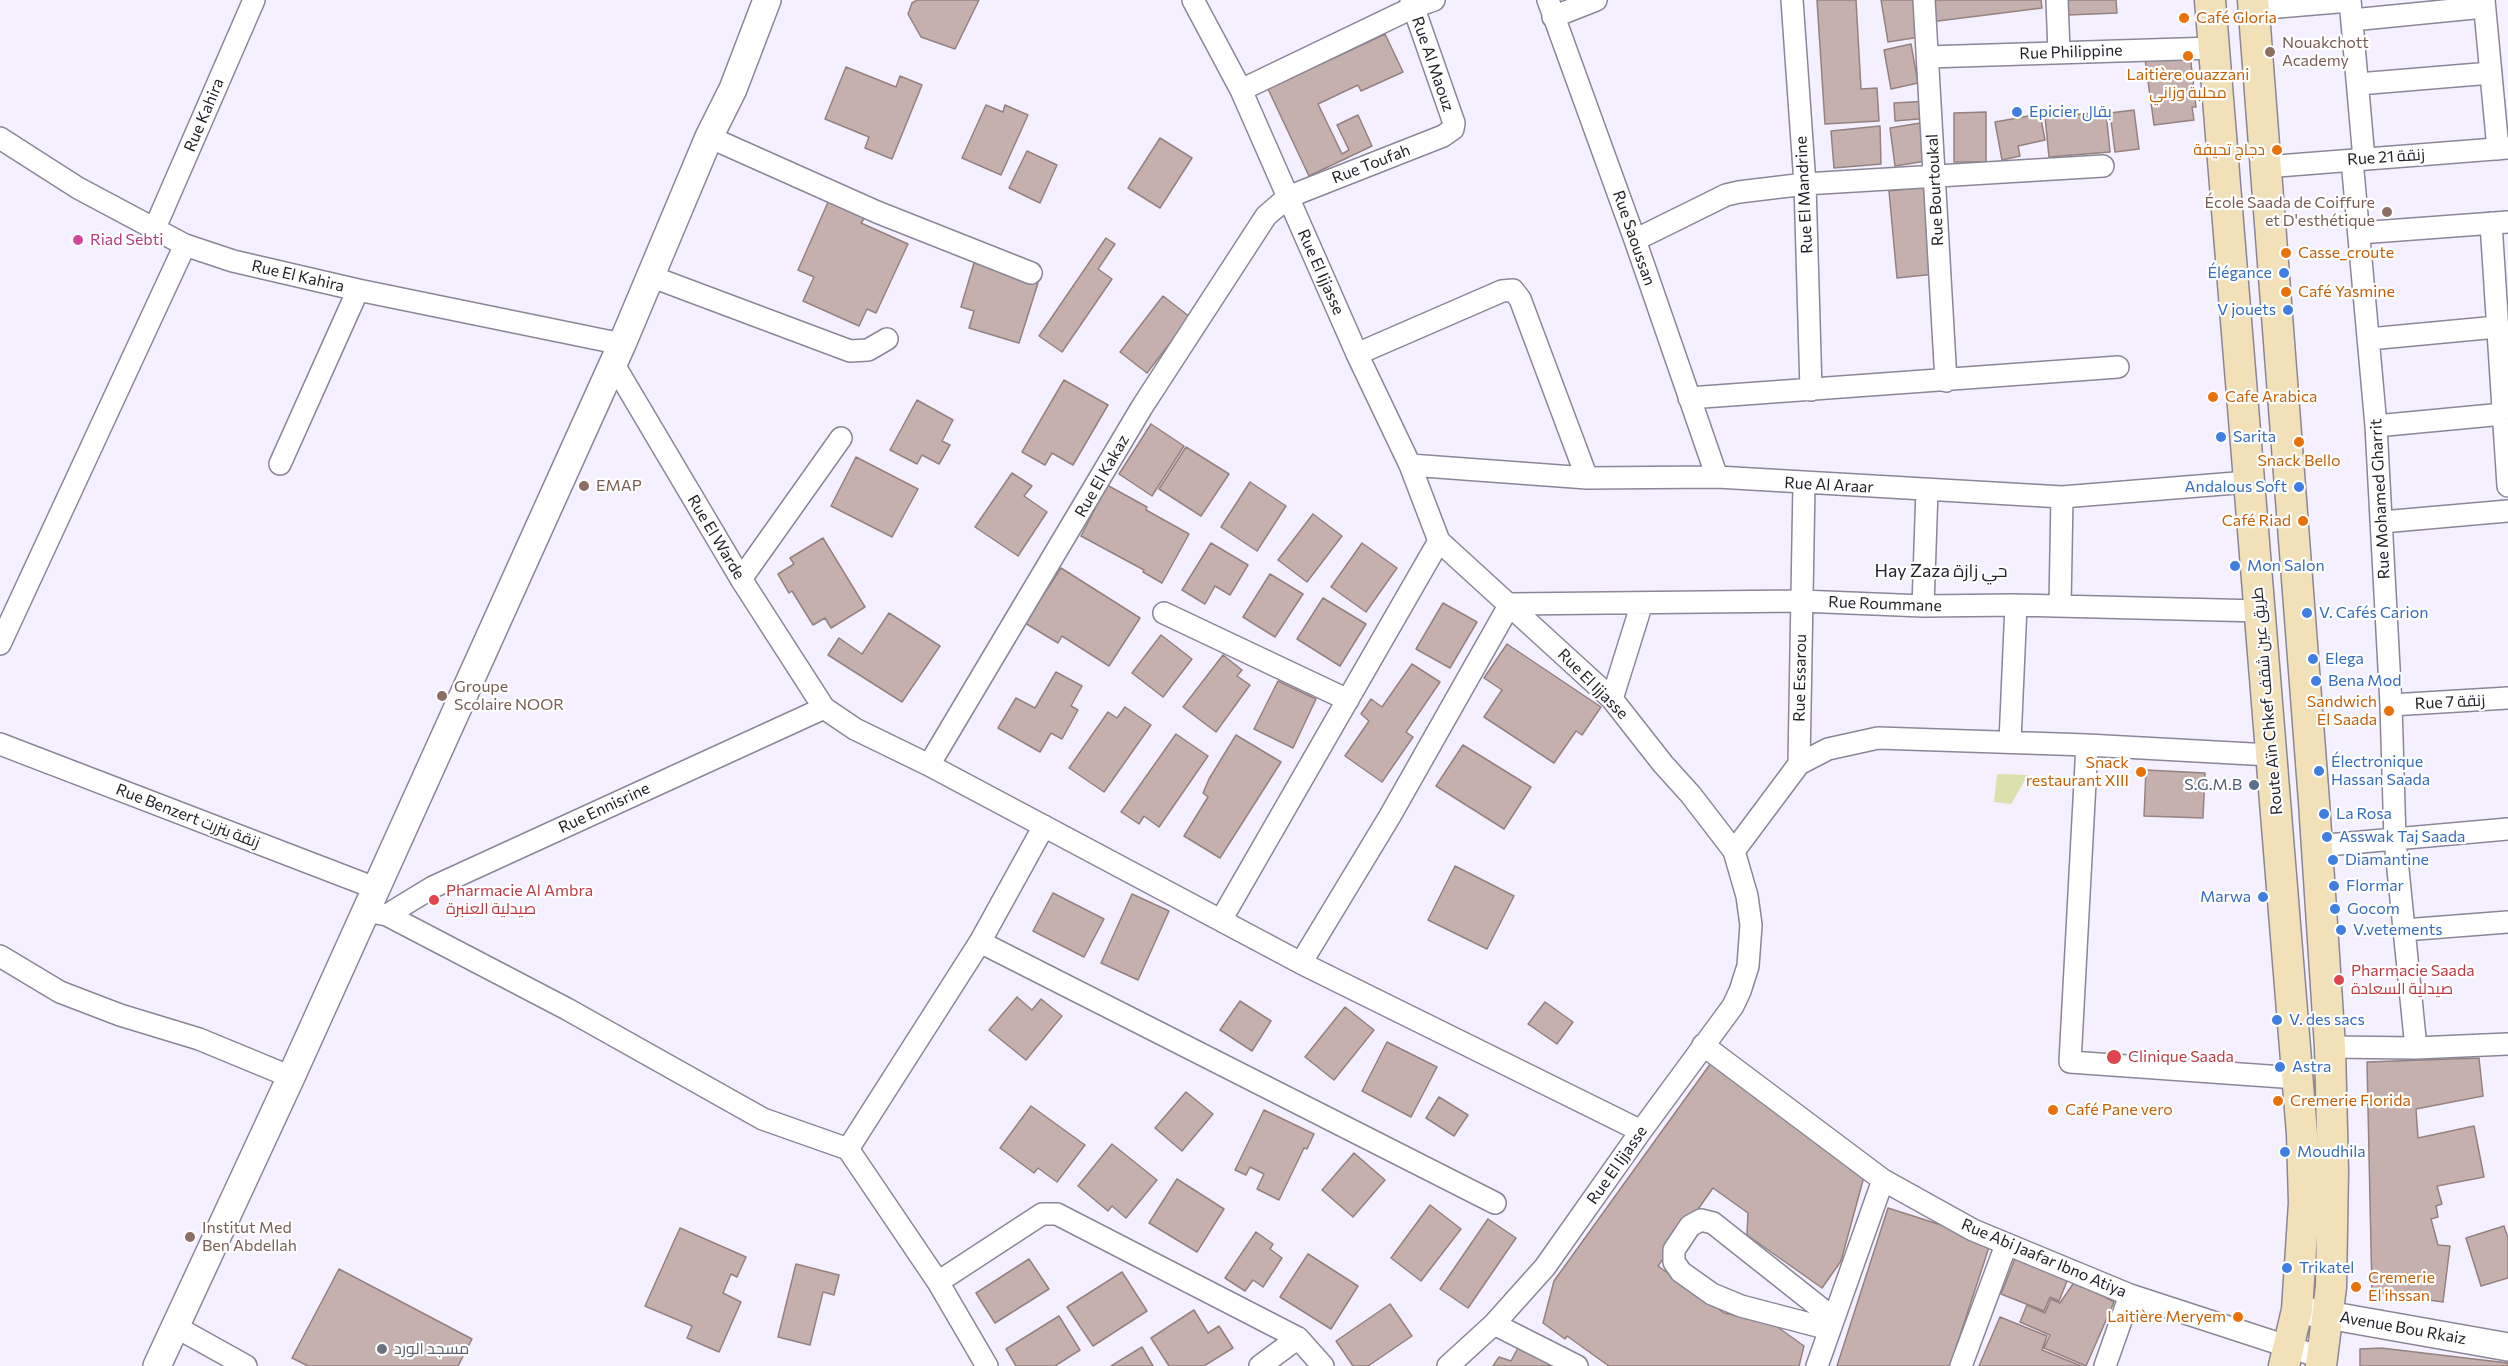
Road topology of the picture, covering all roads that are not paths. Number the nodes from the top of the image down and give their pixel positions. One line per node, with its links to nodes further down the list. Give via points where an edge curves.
1 (254, 0): 33 (street, Rue Kahira)
2 (767, 0): 23 (street, via 733,89)
3 (1193, 0): 21 (street, Rue El Ijjasse)
4 (1434, 0): 10 (street)
5 (1596, 0): 14 (street)
6 (1792, 0): 30 (street, Rue El Mandrine)
7 (1924, 0): 18 (street, Rue Bourtoukal)
8 (2057, 0): 17 (street)
9 (2210, 0): 15 (main road, Route Aïn Chkef طريق عين شقف)
10 (1412, 4): 21 (street); 22 (street, Rue Al Maouz)
11 (2484, 4): 13 (street); 16 (street)
12 (2253, 5): 13 (street); 28 (main road)
13 (2351, 7): 20 (street, Rue Mohamed Gharrit)
14 (1550, 8): 35 (street, Rue Saoussan)
15 (2213, 48): 17 (street, Rue Philippine); 56 (main road, Route Aïn Chkef طريق عين شقف)
16 (2498, 49): 19 (street)
17 (2059, 52): 18 (street, Rue Philippine)
18 (1928, 57): 29 (street, Rue Bourtoukal)
19 (2491, 74): 20 (street); 25 (street)
20 (2358, 84): 26 (street, Rue Mohamed Gharrit)
21 (1241, 90): 31 (street, Rue El Ijjasse)
22 (1453, 129): 31 (street, Rue Toufah)
23 (709, 137): 37 (street, via 877,212); 38 (street)
24 (0, 138): 33 (street, Rue El Kahira)
25 (2503, 148): 26 (street, Rue 21 زنقة)
26 (2358, 160): 28 (street, Rue 21 زنقة); 34 (street, Rue Mohamed Gharrit)
27 (2103, 166): 29 (street)
28 (2265, 167): 88 (main road)
29 (1934, 175): 30 (street); 46 (street, Rue Bourtoukal)
30 (1805, 184): 35 (street, via 1726,195); 47 (street, Rue El Mandrine)
31 (1288, 197): 44 (street, Rue El Ijjasse); 84 (street, Rue El Kakaz, via 1266,216 1142,407)
32 (2499, 222): 34 (street); 40 (street)
33 (154, 230): 36 (street, Rue El Kahira)
34 (2359, 233): 42 (street, Rue Mohamed Gharrit)
35 (1635, 240): 48 (street, Rue Saoussan)
36 (185, 245): 39 (street, Rue El Kahira, via 233,261); 73 (street)
37 (1031, 273)
38 (650, 276): 41 (street, via 850,351 868,350); 43 (street)
39 (358, 290): 43 (street, Rue El Kahira); 52 (street)
40 (2497, 327): 42 (street); 49 (street)
41 (887, 339)
42 (2369, 339): 50 (street, Rue Mohamed Gharrit)
43 (617, 353): 64 (street, Rue El Warde); 90 (street)
44 (1357, 354): 53 (street, Rue El Ijjasse); 55 (street, via 1502,291 1513,290 1520,299)
45 (2118, 367): 46 (street)
46 (1946, 381): 47 (street)
47 (1810, 390): 48 (street)
48 (1689, 398): 54 (street, Rue Saoussan)
49 (2504, 414): 50 (street); 58 (street)
50 (2376, 426): 62 (street, Rue Mohamed Gharrit)
51 (841, 438): 64 (street)
52 (280, 464)
53 (1410, 465): 55 (street, Rue Al Araar); 63 (street, Rue El Ijjasse)
54 (1717, 477): 55 (street, Rue Al Araar); 57 (street, Rue Al Araar)
55 (1587, 478)
56 (2248, 482): 60 (street, Rue Al Araar); 71 (main road, Route Aïn Chkef طريق عين شقف)
57 (1804, 484): 59 (street, Rue Al Araar); 65 (street, Rue Essarou)
58 (2508, 486)
59 (1927, 490): 60 (street, Rue Al Araar); 69 (street)
60 (2062, 497): 70 (street)
61 (2508, 510): 62 (street)
62 (2382, 522): 77 (street, Rue Mohamed Gharrit)
63 (1439, 541): 67 (street, Rue El Ijjasse); 76 (street)
64 (741, 579): 78 (street, Rue El Warde)
65 (1801, 601): 66 (street, Rue Roummane); 69 (street, Rue Roummane); 83 (street, Rue Essarou)
66 (1642, 603): 67 (street, Rue Roummane); 75 (street)
67 (1510, 604): 75 (street, Rue El Ijjasse); 96 (street)
68 (2016, 605): 69 (street, Rue Roummane); 70 (street, Rue Roummane); 79 (street)
69 (1923, 606)
70 (2060, 606): 71 (street, Rue Roummane)
71 (2260, 611): 82 (main road, Route Aïn Chkef طريق عين شقف)
72 (1164, 613): 76 (street)
73 (0, 644)
74 (2508, 698): 77 (street, Rue 7 زنقة)
75 (1612, 699): 89 (street, Rue El Ijjasse)
76 (1348, 700): 91 (street)
77 (2391, 705): 87 (street, Rue Mohamed Gharrit)
78 (824, 708): 84 (street, via 855,729); 90 (street, Rue Ennisrine, via 433,887)
79 (2010, 742): 81 (street); 83 (street, via 1878,738 1828,749)
80 (0, 744): 90 (street, Rue Benzert زنقة بنزرت)
81 (2087, 745): 82 (street); 102 (street, via 2070,1062)
82 (2270, 755): 102 (main road, Route Aïn Chkef طريق عين شقف)
83 (1799, 764): 89 (street)
84 (929, 765): 85 (street)
85 (1044, 826): 91 (street); 94 (street)
86 (2508, 829): 87 (street)
87 (2395, 840): 88 (street); 93 (street, Rue Mohamed Gharrit)
88 (2316, 846): 99 (main road)
89 (1734, 851): 98 (street, Rue El Ijjasse, via 1750,912 1748,966 1732,1006)
90 (376, 905): 101 (street); 104 (street, Rue Benzert زنقة بنزرت, via 763,1119)
91 (1221, 921): 96 (street)
92 (2508, 921): 93 (street)
93 (2404, 930): 100 (street, Rue Mohamed Gharrit)
94 (980, 942): 104 (street); 106 (street)
95 (0, 956): 101 (street, via 60,992 199,1039)
96 (1301, 963): 103 (street)
97 (2508, 1044): 100 (street)
98 (1703, 1045): 103 (street, Rue El Ijjasse); 105 (street, Rue Abi Jaafar Ibno Atiya)
99 (2330, 1047): 100 (street); 111 (main road, via 2333,1171)
100 (2416, 1048)
101 (291, 1077): 114 (street)
102 (2297, 1078): 110 (main road, Route Aïn Chkef طريق عين شقف, via 2304,1203)
103 (1641, 1131): 112 (street, Rue El Ijjasse, via 1545,1267)
104 (848, 1149): 108 (street)
105 (1883, 1180): 107 (street, Rue Abi Jaafar Ibno Atiya); 113 (street)
106 (1495, 1203)
107 (2006, 1245): 109 (street, Rue Abi Jaafar Ibno Atiya); 127 (street)
108 (938, 1282): 115 (street, via 1042,1214 1057,1214); 121 (street)
109 (2130, 1295): 117 (street, Rue Abi Jaafar Ibno Atiya); 128 (street)
110 (2297, 1310): 111 (street, Avenue Bou Rkaiz); 117 (main road, Route Aïn Chkef طريق عين شقف)
111 (2329, 1315): 116 (street, Avenue Bou Rkaiz); 118 (main road)
112 (1494, 1324): 124 (street, Rue El Ijjasse); 125 (street)
113 (1831, 1324): 113 (street, via 1713,1223 1701,1220 1690,1226 1674,1250 1674,1262 1681,1272 1712,1294 1741,1306); 126 (street)
114 (176, 1327): 119 (street); 120 (street)
115 (1298, 1338): 122 (street); 123 (street)
116 (2508, 1347)
117 (2287, 1357): 118 (street, Rue Abi Jaafar Ibno Atiya)
118 (2322, 1362)
119 (157, 1366)
120 (246, 1366)
121 (987, 1366)
122 (1260, 1366)
123 (1323, 1366)
124 (1448, 1366)
125 (1577, 1366)
126 (1817, 1366)
127 (1961, 1366)
128 (2105, 1366)

